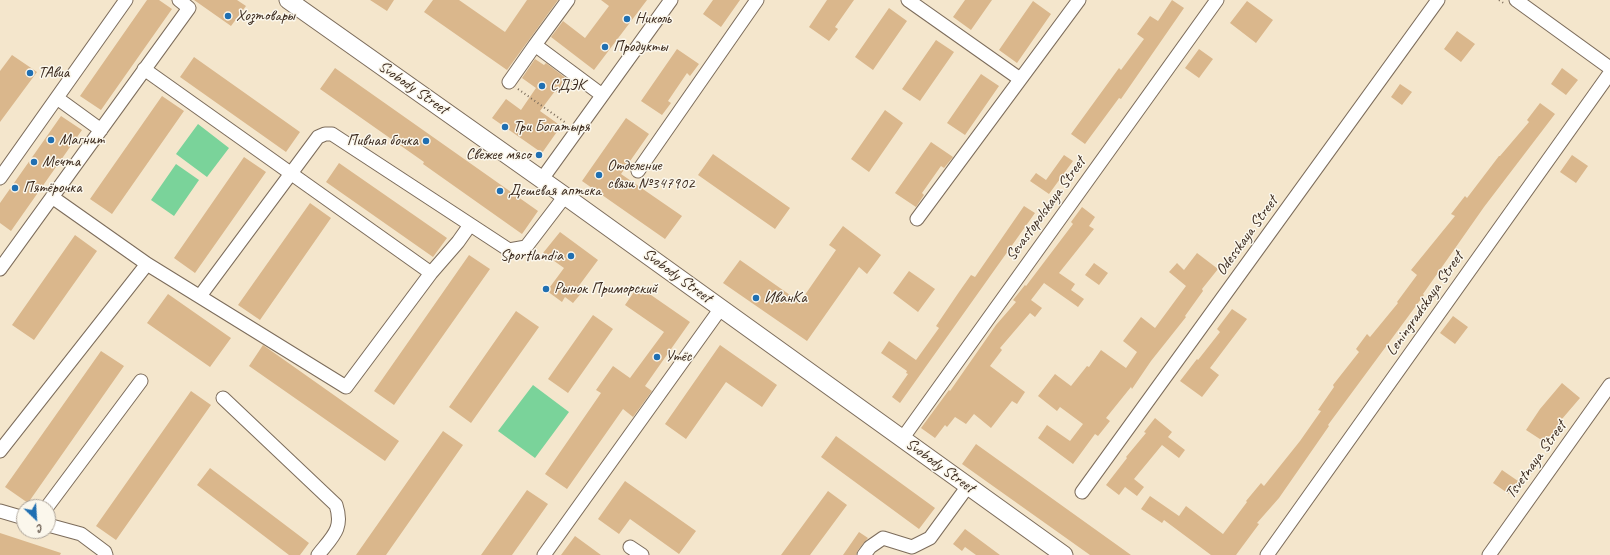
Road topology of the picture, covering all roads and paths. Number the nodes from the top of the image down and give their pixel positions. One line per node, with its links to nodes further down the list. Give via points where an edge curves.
1 (126, 0): 19 (street)
2 (179, 0): 14 (street, via 189,8)
3 (288, 0): 25 (main road, Svobody Street)
4 (568, 0): 12 (street)
5 (671, 0): 18 (street)
6 (757, 0): 22 (street)
7 (908, 0): 16 (street)
8 (1079, 0): 16 (street)
9 (1217, 0): 38 (street, Sevastopolskaya Street)
10 (1438, 0): 41 (street, Odesskaya Street)
11 (1516, 0): 13 (street)
12 (535, 45): 17 (street); 18 (street)
13 (1610, 68)
14 (144, 69): 21 (street); 23 (street)
15 (1610, 73): 53 (street, Leningradskaya Street)
16 (1020, 79): 28 (street)
17 (509, 82): 20 (path)
18 (602, 95): 25 (street)
19 (57, 98): 21 (street); 24 (street)
20 (566, 123)
21 (100, 130): 27 (street)
22 (638, 171)
23 (291, 173): 29 (street, via 318,137 332,134); 32 (street); 33 (street)
24 (0, 178)
25 (542, 179): 26 (main road, Svobody Street)
26 (565, 196): 29 (street, via 526,247 509,250); 34 (main road, Svobody Street)
27 (52, 197): 30 (street); 31 (street)
28 (917, 219)
29 (470, 225): 32 (street)
30 (147, 264): 33 (street); 39 (street)
31 (0, 269)
32 (431, 273): 33 (street, via 346,387)
33 (200, 296)
34 (721, 308): 38 (main road, Svobody Street); 50 (street)
35 (141, 381): 42 (street)
36 (1610, 385): 54 (street, Tsvetnaya Street)
37 (222, 398): 49 (street, via 336,505 340,516 337,530)
38 (902, 439): 40 (main road, Svobody Street)
39 (0, 451)
40 (968, 486): 47 (main road, Svobody Street); 52 (street, via 930,538 912,547 883,538)
41 (1082, 492)
42 (53, 499)
43 (0, 511): 44 (street)
44 (16, 516)
45 (56, 527): 48 (street, via 81,534)
46 (630, 547): 51 (street)
47 (1053, 552)
48 (106, 555)
49 (318, 555)
50 (544, 555)
51 (642, 555)
52 (864, 555)
53 (1267, 555)
54 (1489, 555)

